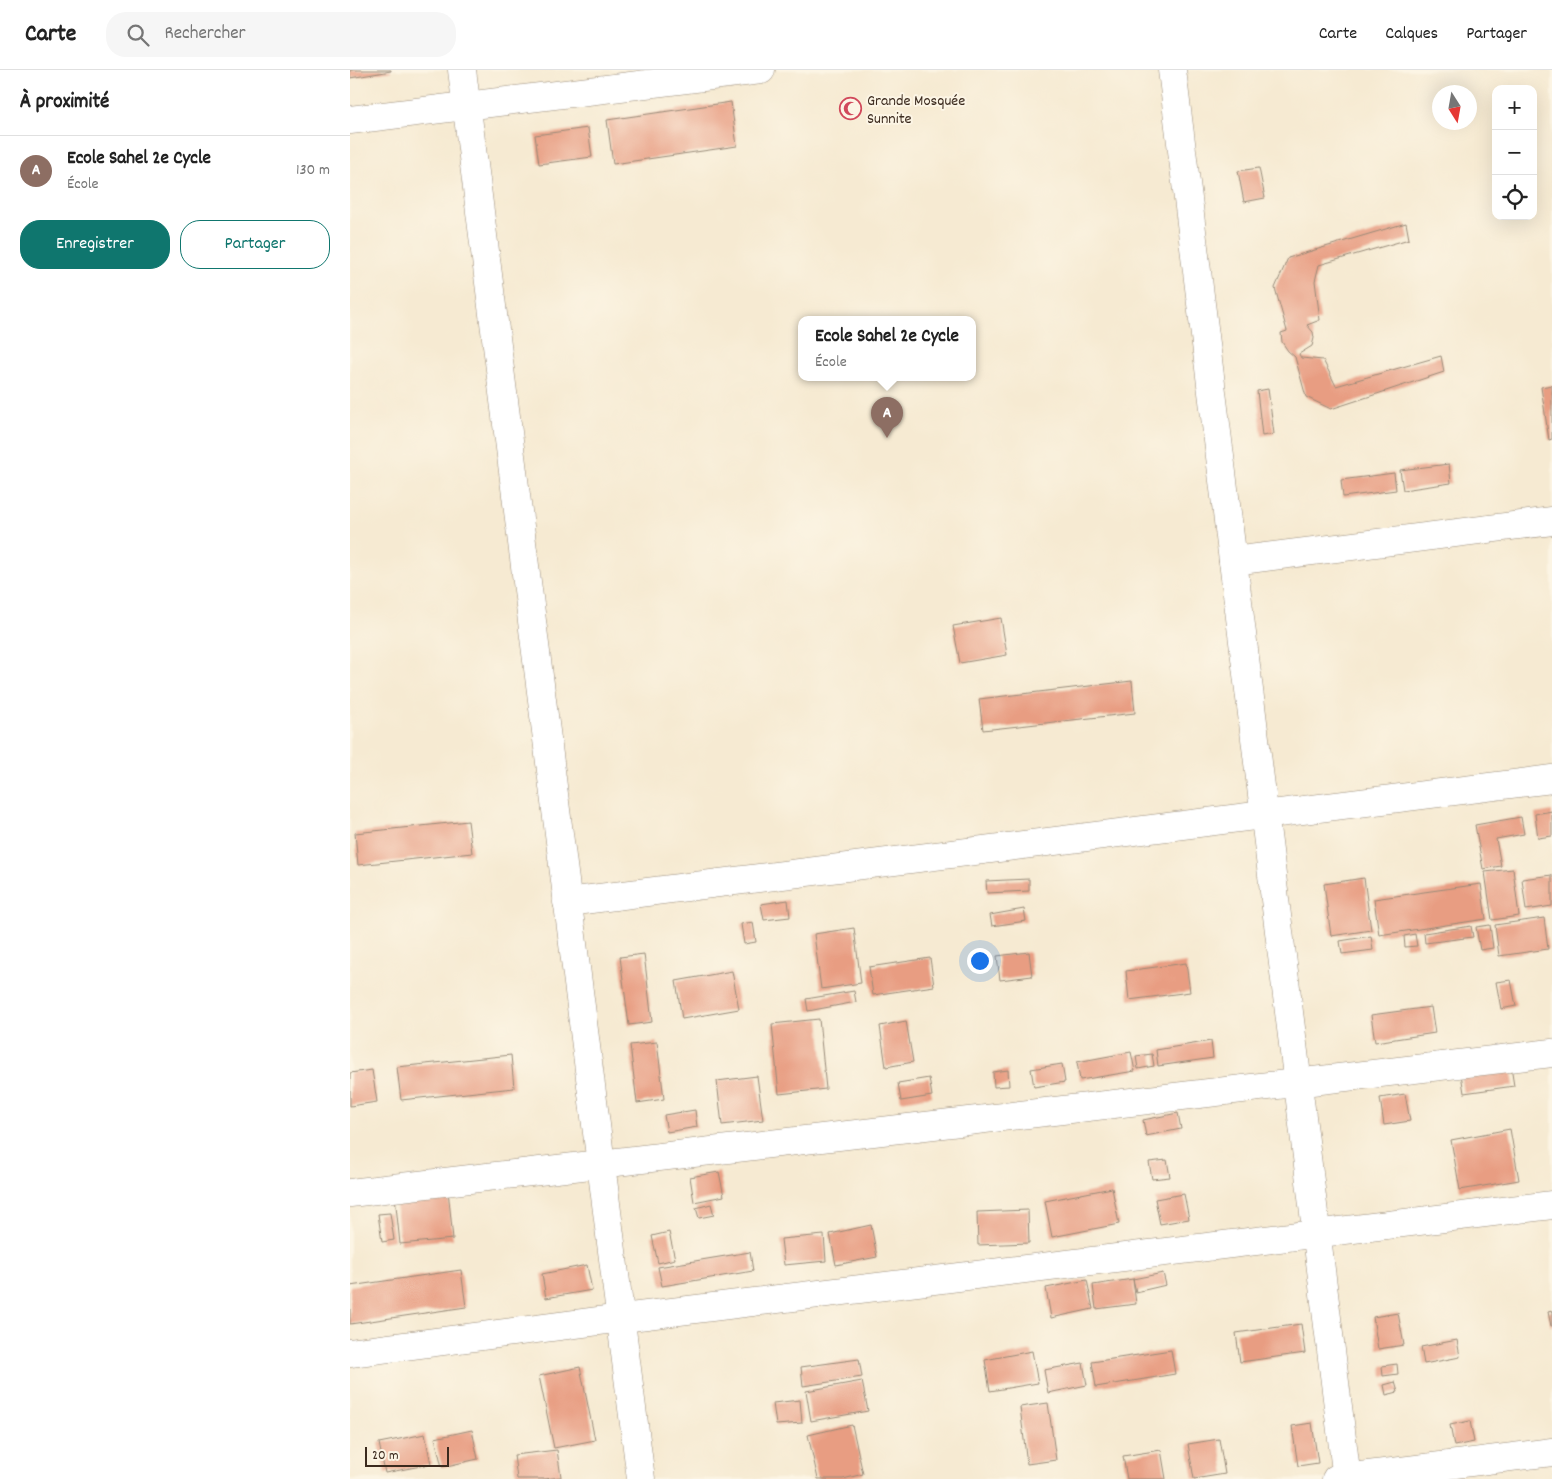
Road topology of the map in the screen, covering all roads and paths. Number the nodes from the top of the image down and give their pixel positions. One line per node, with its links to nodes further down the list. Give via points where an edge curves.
1 (462, 70): 4 (street)
2 (761, 70): 4 (street)
3 (1172, 70): 7 (street)
4 (466, 106): 5 (street); 10 (street)
5 (350, 120)
6 (1552, 521): 7 (street)
7 (1233, 561): 9 (street)
8 (1552, 779): 9 (street)
9 (1264, 815): 10 (street); 12 (street)
10 (568, 902): 13 (street)
11 (1552, 1053): 12 (street)
12 (1298, 1084): 13 (street); 16 (street)
13 (601, 1163): 14 (street); 17 (street)
14 (350, 1193)
15 (1552, 1205): 16 (street)
16 (1316, 1234): 17 (street); 21 (street)
17 (621, 1318): 18 (street); 20 (street)
18 (350, 1354)
19 (1552, 1452): 21 (street)
20 (641, 1479)
21 (1343, 1479)

